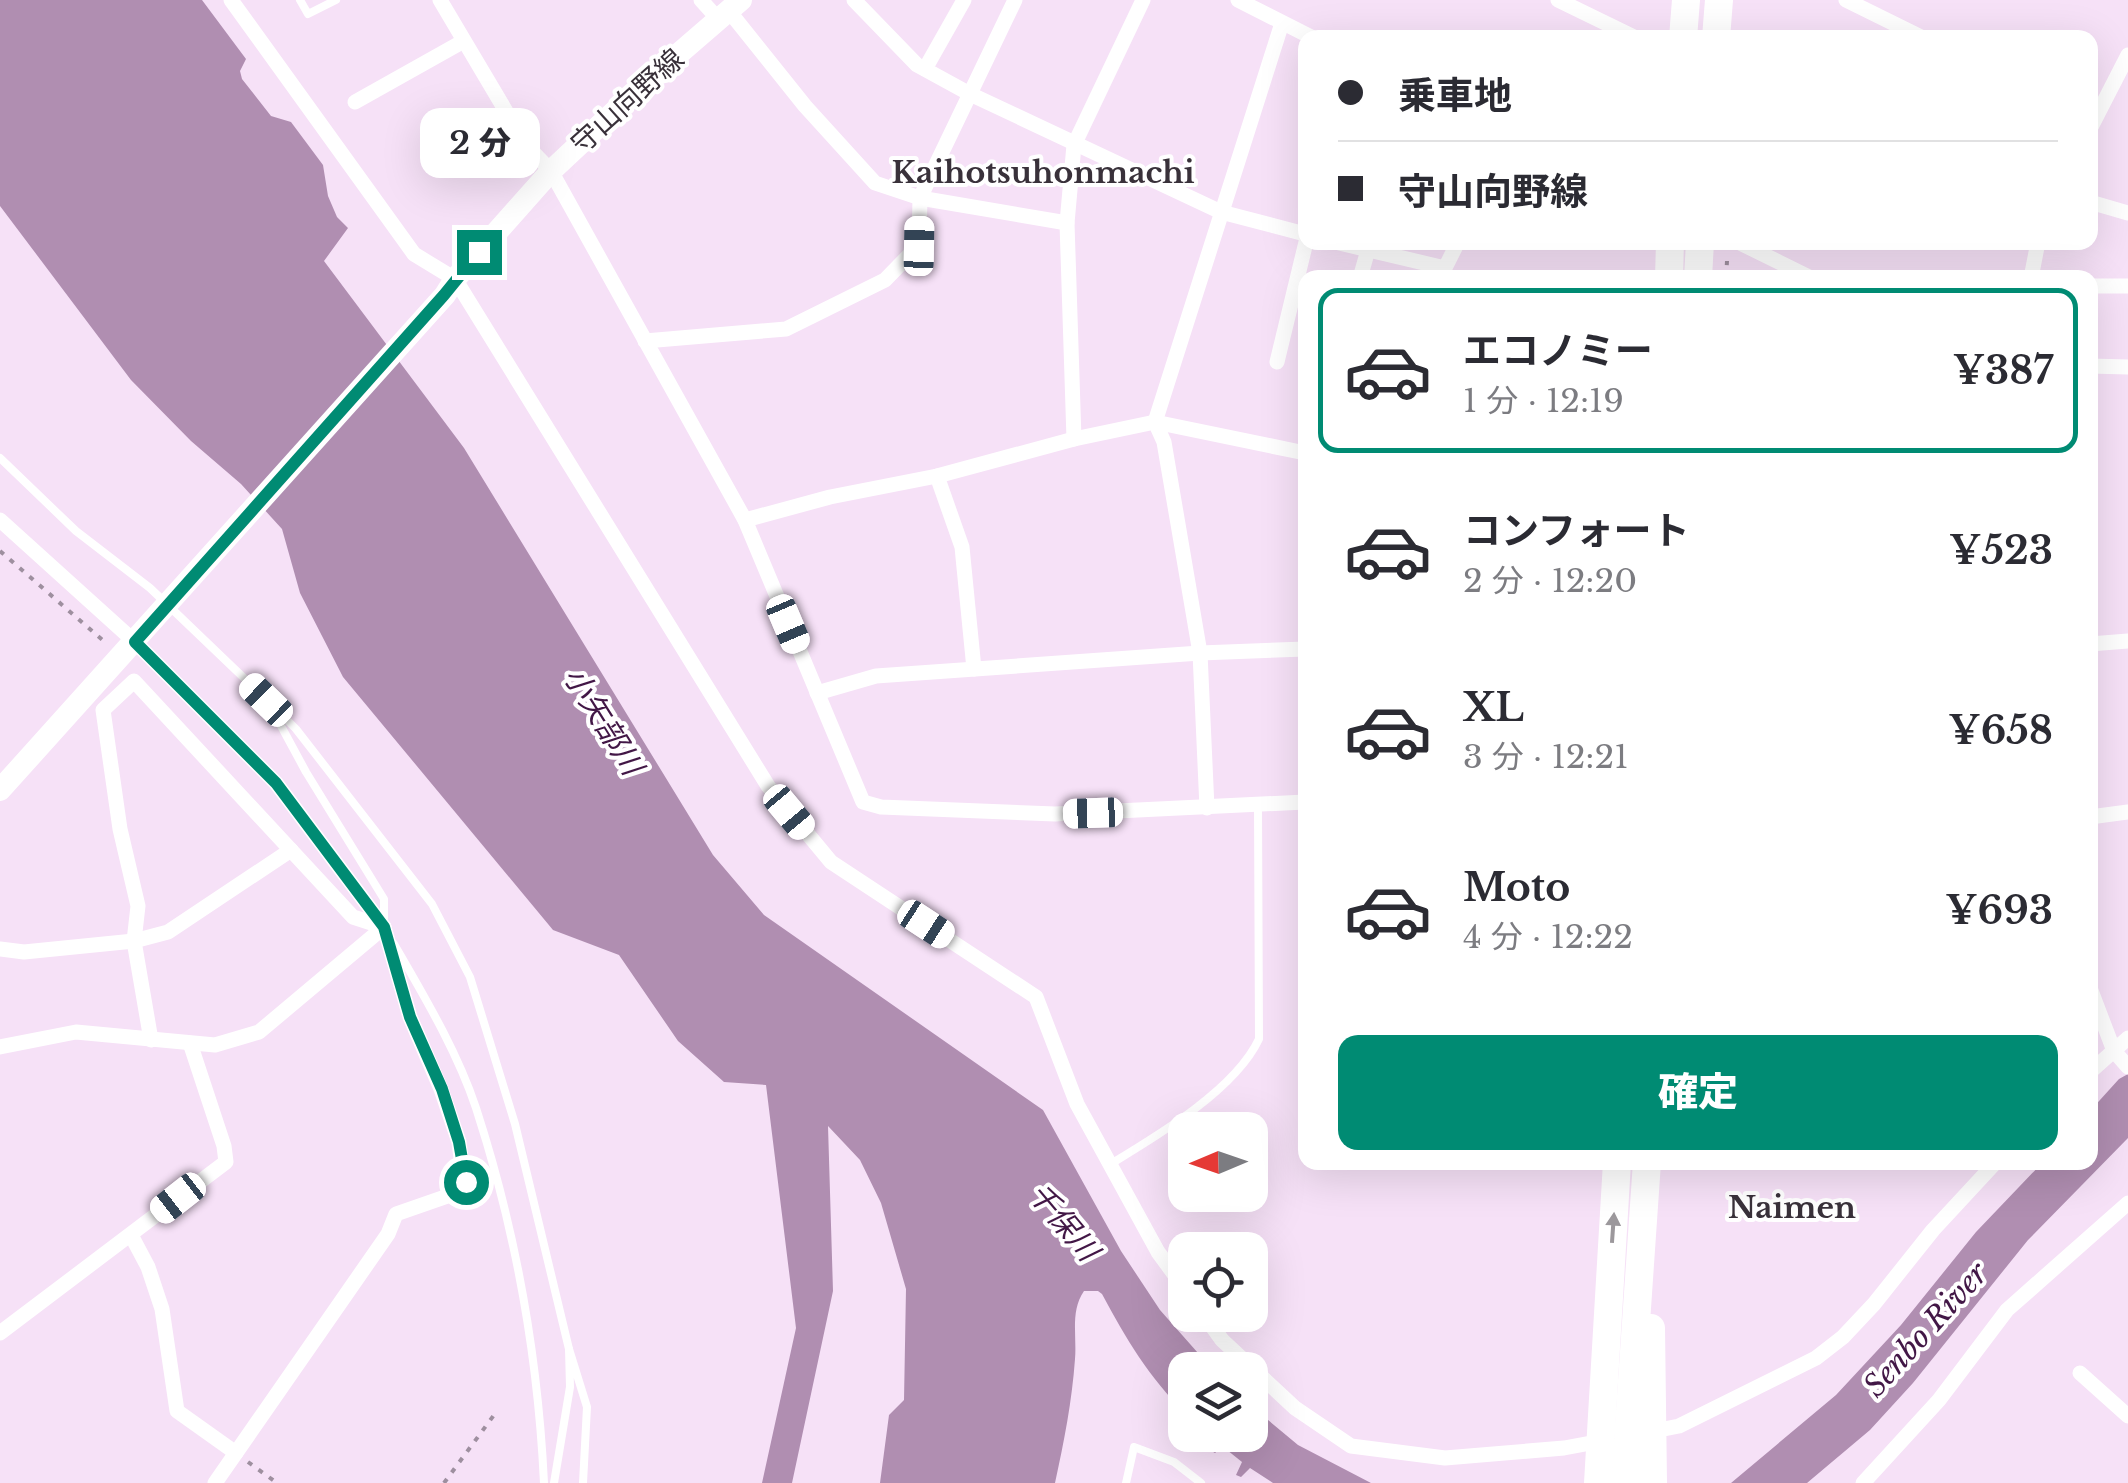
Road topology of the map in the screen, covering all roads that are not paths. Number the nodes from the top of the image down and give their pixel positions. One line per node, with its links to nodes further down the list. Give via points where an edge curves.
1 (231, 0): 44 (street, via 414,254)
2 (300, 0): 3 (lane, via 308,14)
3 (336, 0)
4 (440, 0): 22 (street)
5 (701, 0): 15 (street)
6 (854, 0): 24 (street)
7 (964, 0): 24 (street)
8 (1014, 0): 26 (street)
9 (1143, 0): 29 (street)
10 (1558, 0): 17 (street)
11 (1686, 0): 18 (highway)
12 (1719, 0): 19 (highway)
13 (1846, 0): 20 (street)
14 (1248, 2): 16 (street)
15 (730, 10): 30 (main road, 守山向野線); 31 (street, via 874,184)
16 (1282, 23): 21 (street); 33 (street)
17 (1620, 30)
18 (1684, 30)
19 (1717, 30)
20 (1908, 30)
21 (1298, 31)
22 (462, 42): 27 (street); 30 (street, via 526,145)
23 (2128, 55): 25 (street)
24 (924, 69): 26 (street)
25 (2121, 86): 28 (street)
26 (970, 94): 29 (street); 31 (street)
27 (355, 102)
28 (2098, 115)
29 (1074, 146): 33 (street); 35 (street)
30 (551, 172): 44 (main road, 守山向野線); 45 (street)
31 (920, 198): 35 (street); 45 (street, via 919,246 885,280 786,329)
32 (2098, 204): 34 (street)
33 (1221, 212): 36 (street); 49 (street)
34 (2128, 213)
35 (1066, 223): 50 (street)
36 (1298, 232)
37 (1380, 250): 38 (street, via 1446,268)
38 (1454, 250)
39 (1754, 250): 40 (street)
40 (1795, 270)
41 (1298, 275): 46 (street)
42 (2098, 286): 43 (street)
43 (2128, 286)
44 (450, 287): 56 (main road, 守山向野線); 80 (street, via 768,786 831,862 1036,998)
45 (646, 341): 55 (street)
46 (1277, 362)
47 (2098, 366): 48 (street)
48 (2128, 366)
49 (1155, 422): 50 (street); 51 (street); 60 (street, via 1164,442)
50 (1074, 439): 53 (street)
51 (1298, 452)
52 (0, 458): 63 (lane)
53 (937, 476): 55 (street); 61 (street, via 962,548)
54 (0, 520): 56 (street)
55 (745, 520): 62 (street)
56 (138, 638): 64 (main road, 守山向野線); 71 (street, via 276,783)
57 (2128, 641): 58 (street)
58 (2098, 643)
59 (1298, 649): 60 (street)
60 (1200, 653): 61 (street); 67 (street)
61 (974, 670): 62 (street, via 876,676)
62 (817, 693): 67 (street, via 863,802 1055,814)
63 (266, 700): 71 (lane, via 384,899); 89 (lane, via 432,904 470,977 515,1124)
64 (0, 790)
65 (1298, 803): 66 (street)
66 (1258, 806): 67 (street); 80 (lane, via 1259,1039 1249,1060 1191,1110)
67 (1207, 808)
68 (2128, 812): 69 (street)
69 (2098, 816)
70 (291, 850): 71 (street, via 354,918); 72 (street, via 168,932); 72 (street, via 134,681 104,710 138,906)
71 (384, 927): 77 (street, via 259,1032); 94 (street, via 410,1017 459,1142 465,1190 396,1214); 96 (lane, via 432,1008 475,1105 518,1275 541,1418)
72 (134, 941): 73 (street, via 24,952); 76 (street)
73 (0, 948)
74 (2098, 1006): 79 (street)
75 (2128, 1038): 79 (street)
76 (150, 1040): 77 (street); 78 (street, via 76,1032)
77 (190, 1044): 85 (street, via 226,1162)
78 (0, 1047)
79 (2121, 1059)
80 (1109, 1165): 86 (street)
81 (1616, 1170): 92 (highway, one-way to 81)
82 (1646, 1170): 90 (highway)
83 (1989, 1170): 87 (street, via 1843,1337 1816,1358 1679,1426 1564,1448 1445,1458 1350,1446 1294,1408)
84 (2128, 1203): 105 (street, via 2006,1310 1939,1400)
85 (131, 1235): 88 (street); 94 (street, via 162,1309 177,1411)
86 (1168, 1266)
87 (1216, 1332)
88 (0, 1333)
89 (569, 1349): 97 (lane, via 570,1387); 98 (lane, via 587,1407)
90 (1643, 1369): 103 (highway); 104 (highway)
91 (2080, 1373): 93 (street)
92 (1604, 1383): 101 (highway); 102 (highway)
93 (2128, 1416)
94 (236, 1453): 95 (street)
95 (215, 1483)
96 (544, 1483)
97 (554, 1483)
98 (583, 1483)
99 (1126, 1483): 100 (lane, via 1134,1447 1174,1462)
100 (1201, 1483)
101 (1583, 1483)
102 (1598, 1483)
103 (1625, 1483)
104 (1653, 1483)
105 (1864, 1483)

